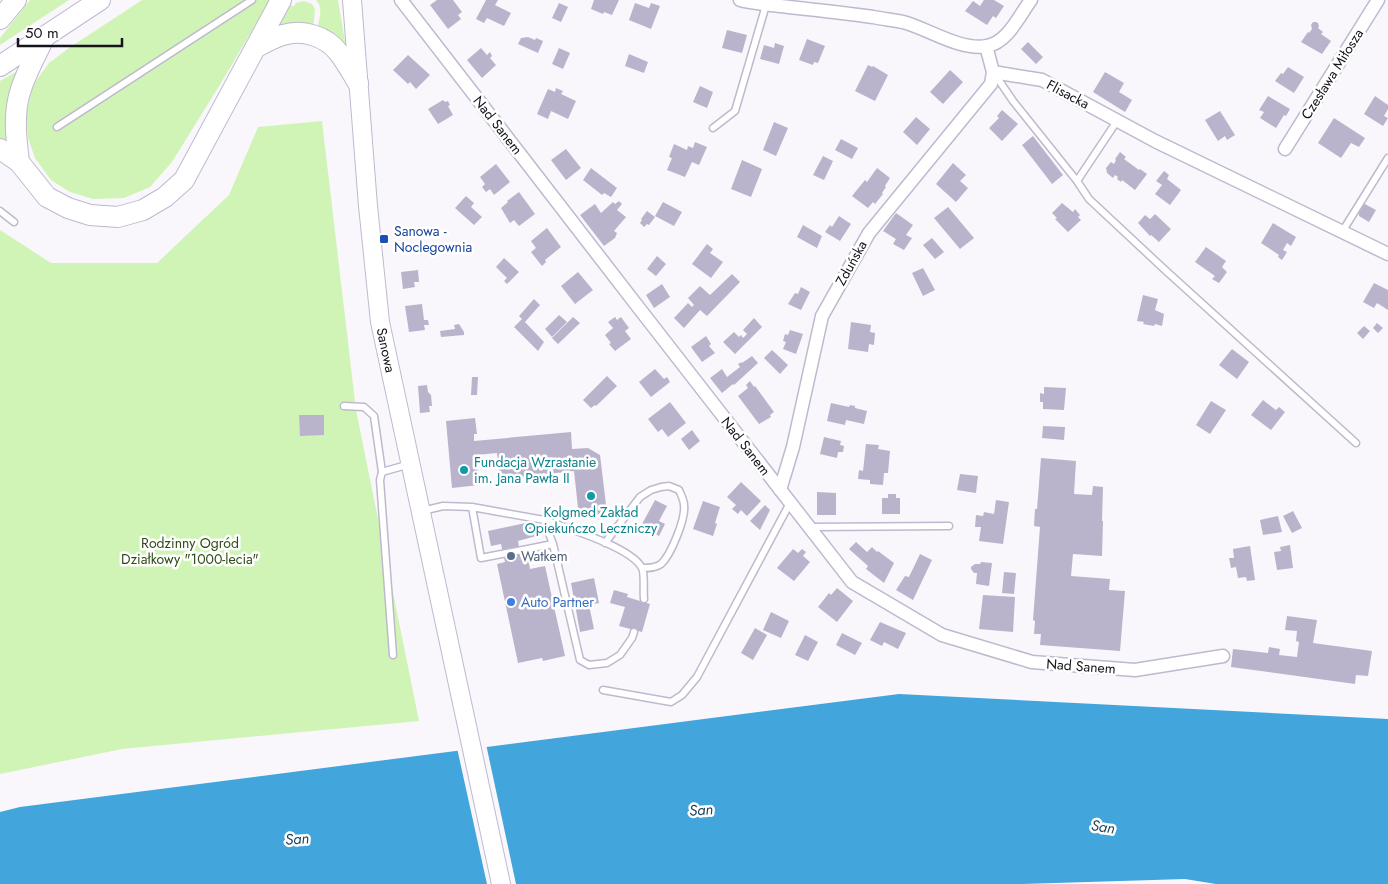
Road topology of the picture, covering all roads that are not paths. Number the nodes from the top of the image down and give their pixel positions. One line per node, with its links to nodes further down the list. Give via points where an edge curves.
1 (16, 0): 11 (main road)
2 (100, 0): 12 (main road)
3 (252, 0): 19 (lane)
4 (352, 0): 17 (main road, Sanowa)
5 (402, 0): 34 (street, Nad Sanem)
6 (740, 0): 10 (street)
7 (1031, 0): 13 (street, via 1001,40)
8 (1378, 0): 22 (street, Czesława Miłosza)
9 (277, 1): 14 (main road)
10 (766, 5): 13 (street, via 820,7 903,22 960,44); 20 (lane, via 735,111)
11 (0, 19)
12 (46, 36): 15 (main road); 24 (main road, via 20,91 16,114)
13 (986, 46): 16 (street)
14 (255, 48): 17 (main road, via 284,34 315,35 339,52); 24 (main road, via 184,180 143,210 118,217 90,216 68,208 47,197)
15 (0, 66)
16 (993, 72): 18 (street, Flisacka, via 1042,80); 25 (lane); 34 (street, Zduńska, via 991,84 868,233 822,316 793,447)
17 (358, 83): 32 (main road, Sanowa, via 380,322)
18 (1117, 121): 25 (lane); 28 (street, Flisacka)
19 (57, 127)
20 (713, 128)
21 (0, 149): 24 (main road)
22 (1285, 149)
23 (1388, 158): 28 (lane)
24 (19, 162)
25 (1077, 181): 31 (lane, via 1095,206)
26 (0, 211): 27 (lane)
27 (14, 222)
28 (1342, 232): 29 (street, Flisacka)
29 (1388, 254)
30 (344, 406): 33 (lane, via 364,407 374,416)
31 (1356, 443)
32 (411, 463): 33 (lane); 37 (main road, Sanowa)
33 (382, 472): 46 (lane)
34 (780, 490): 35 (street, Nad Sanem)
35 (790, 503): 39 (street, Nad Sanem); 48 (lane, via 697,677 682,694 671,702)
36 (472, 507): 37 (lane, via 443,506); 38 (lane); 42 (lane, via 481,558)
37 (421, 511): 49 (main road, Sanowa)
38 (544, 520): 41 (lane); 42 (lane)
39 (809, 526): 40 (lane); 47 (street, Nad Sanem, via 852,582 942,635 1032,662 1135,670)
40 (949, 526)
41 (605, 543): 43 (lane, via 632,557); 43 (lane, via 640,497 661,487 679,490 685,507 682,524 668,556 660,565)
42 (553, 544): 45 (lane, via 580,660 589,665 607,663 620,655)
43 (642, 568): 44 (lane)
44 (644, 599)
45 (634, 632)
46 (392, 655)
47 (1223, 656)
48 (603, 690)
49 (501, 884)

